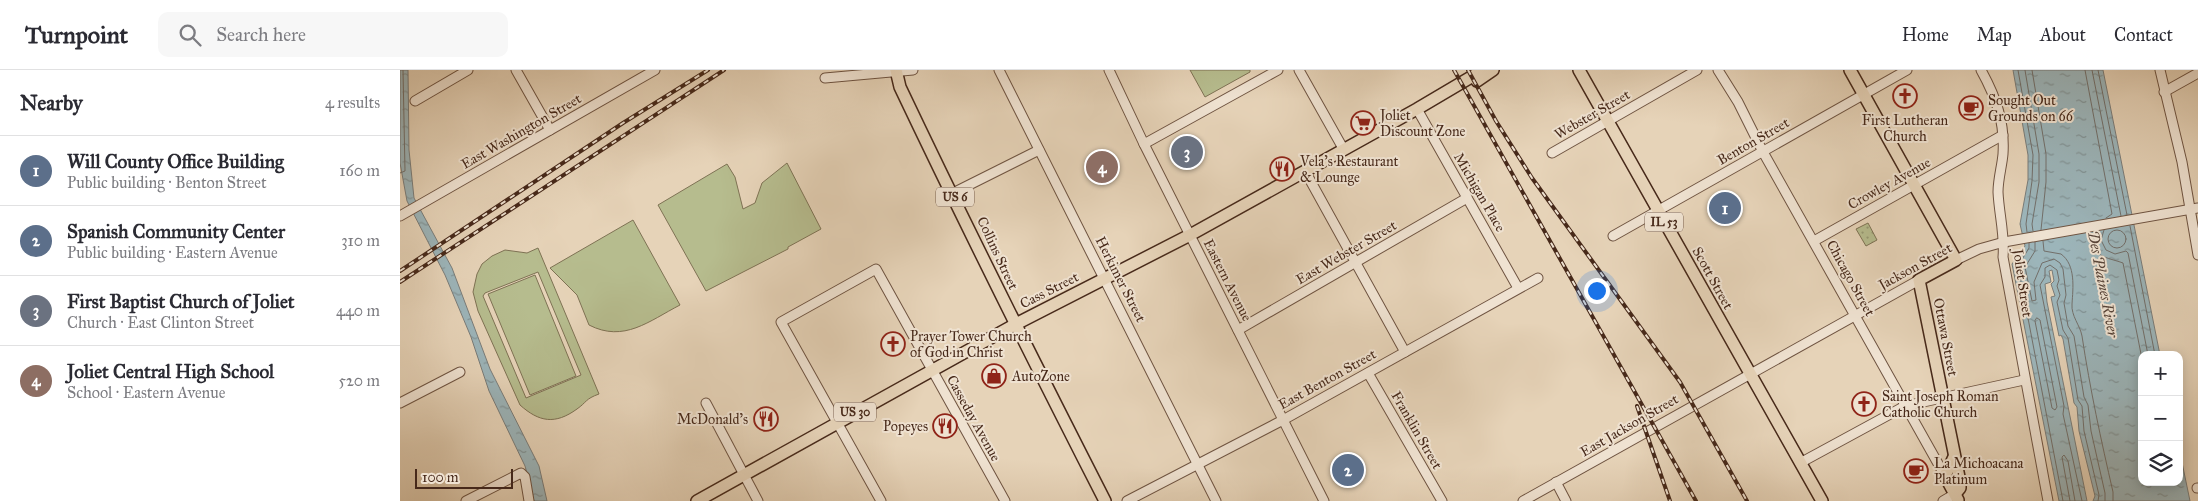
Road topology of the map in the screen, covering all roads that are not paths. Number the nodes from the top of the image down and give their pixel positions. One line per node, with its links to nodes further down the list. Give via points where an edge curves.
1 (468, 70): 23 (street)
2 (516, 70): 26 (street)
3 (912, 70): 18 (street)
4 (999, 70): 29 (street, Herkimer Street)
5 (1109, 70): 28 (street, Eastern Avenue)
6 (1278, 70): 28 (street)
7 (1299, 70): 30 (street)
8 (1483, 70): 24 (main road, Cass Street)
9 (1493, 70): 24 (main road, Cass Street, via 1453,94)
10 (1578, 70): 25 (main road, Scott Street / IL 53)
11 (1697, 70): 25 (street, Webster Street)
12 (1718, 70): 31 (street, Chicago Street)
13 (1850, 70): 22 (main road)
14 (1906, 70): 22 (street, Benton Street)
15 (1981, 70): 27 (street, Joliet Street, via 1995,97)
16 (2160, 70): 21 (street)
17 (652, 71): 26 (street, East Washington Street)
18 (896, 71): 20 (street); 35 (main road, Collins Street / US 6, via 900,87)
19 (2198, 73): 21 (street)
20 (825, 78)
21 (2164, 92): 37 (street)
22 (1863, 94): 31 (street, Benton Street); 34 (main road)
23 (415, 101)
24 (1417, 109): 30 (main road, Cass Street); 36 (street, Michigan Place)
25 (1607, 121): 32 (street, Webster Street); 38 (main road, Scott Street / IL 53)
26 (550, 130): 39 (street, East Washington Street)
27 (2003, 135): 34 (street, Crowley Avenue); 43 (street, Joliet Street, via 1998,192)
28 (1144, 144): 40 (street, Eastern Avenue)
29 (1039, 150): 35 (street); 47 (street, Herkimer Street)
30 (1344, 150): 33 (main road, Cass Street)
31 (1763, 152): 38 (street, Benton Street); 42 (street, Chicago Street)
32 (1552, 153)
33 (1305, 171): 40 (main road, Cass Street); 46 (street)
34 (1914, 185): 42 (street, Crowley Avenue); 45 (main road)
35 (952, 193): 52 (main road, Collins Street / US 6)
36 (1468, 198): 46 (street, East Webster Street); 50 (street, Michigan Place)
37 (2195, 209): 43 (street, Jackson Street); 44 (street)
38 (1658, 211): 41 (street, Benton Street); 58 (main road, Scott Street / IL 53)
39 (402, 215)
40 (1190, 235): 47 (main road, Cass Street); 53 (street, Eastern Avenue)
41 (1613, 236)
42 (1814, 241): 51 (street, Chicago Street)
43 (2004, 242): 45 (street, Jackson Street); 59 (street, Joliet Street, via 2003,257)
44 (2198, 255)
45 (1956, 260): 49 (main road, Jackson Street)
46 (1355, 263): 53 (street, East Webster Street); 54 (street)
47 (1105, 278): 52 (main road, Cass Street); 68 (street, Herkimer Street)
48 (1538, 278): 50 (street, East Benton Street)
49 (1919, 280): 51 (street, Jackson Street); 60 (main road, Ottawa Street)
50 (1518, 288): 54 (street, East Benton Street)
51 (1855, 316): 58 (street, Jackson Street); 63 (street, Chicago Street)
52 (1014, 324): 55 (main road, Cass Street / US 30); 79 (main road, Collins Street / US 6)
53 (1238, 330): 64 (street, Eastern Avenue)
54 (1405, 352): 57 (street, East Benton Street)
55 (932, 369): 65 (main road, Cass Street / US 30); 65 (street, Casseday Avenue, via 876,269 781,322); 78 (street, Casseday Avenue)
56 (460, 372): 61 (street)
57 (1368, 372): 64 (street, East Benton Street); 83 (street, Franklin Street)
58 (1750, 374): 67 (main road, Scott Street); 71 (street, East Jackson Street)
59 (2024, 380): 60 (street); 88 (street, Joliet Street)
60 (1942, 396): 63 (street); 66 (main road, Ottawa Street)
61 (400, 403)
62 (706, 403): 69 (street)
63 (1905, 406): 67 (street); 70 (street, Chicago Street)
64 (1283, 420): 68 (street, East Benton Street); 82 (street, Eastern Avenue)
65 (837, 423): 69 (main road, Cass Street / US 30); 77 (street)
66 (1954, 457): 70 (main road); 72 (main road, Ottawa Street, via 1960,482)
67 (1800, 463): 86 (main road, Scott Street)
68 (1198, 464): 80 (street, East Benton Street); 81 (street, Herkimer Street)
69 (744, 475): 75 (main road, Cass Street / US 30); 76 (street)
70 (1945, 476): 72 (main road, Chicago Street)
71 (1556, 482): 84 (street, East Jackson Street); 85 (street)
72 (1957, 498): 87 (street)
73 (466, 501): 74 (street, via 521,473 525,477)
74 (529, 501)
75 (697, 501)
76 (758, 501)
77 (880, 501)
78 (1005, 501)
79 (1105, 501)
80 (1127, 501)
81 (1216, 501)
82 (1324, 501)
83 (1442, 501)
84 (1522, 501)
85 (1566, 501)
86 (1822, 501)
87 (1942, 501)
88 (2048, 501)

